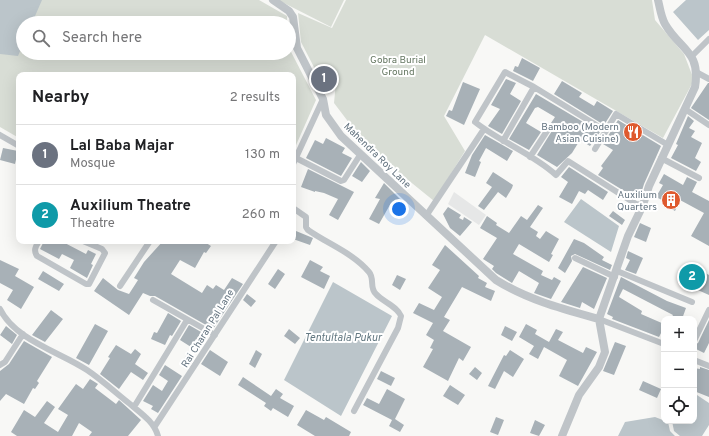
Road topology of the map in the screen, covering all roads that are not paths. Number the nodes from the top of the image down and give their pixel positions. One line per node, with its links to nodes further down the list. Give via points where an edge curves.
1 (273, 0): 3 (street, Mahendra Roy Lane)
2 (658, 0): 6 (street, via 666,26)
3 (292, 16)
4 (709, 39): 6 (street)
5 (296, 40): 10 (street, Mahendra Roy Lane, via 297,48)
6 (692, 56): 7 (street)
7 (696, 72): 8 (street); 11 (street, via 696,87)
8 (709, 79)
9 (534, 88): 14 (street, via 505,72 475,122); 15 (street); 17 (street)
10 (323, 99): 21 (street, Mahendra Roy Lane, via 326,116); 22 (street)
11 (685, 109): 12 (street); 19 (street)
12 (709, 125)
13 (550, 128): 23 (street)
14 (484, 129): 17 (street); 29 (street)
15 (606, 131): 19 (street, via 616,114); 20 (street)
16 (1, 138): 18 (street)
17 (503, 141): 23 (street)
18 (16, 145)
19 (668, 145): 24 (street)
20 (595, 149)
21 (360, 155): 25 (street, via 341,181); 29 (street, Mahendra Roy Lane)
22 (296, 157)
23 (530, 157): 27 (street, via 547,166 556,175 568,161 636,204)
24 (661, 158): 26 (street); 27 (street)
25 (296, 162)
26 (699, 178)
27 (643, 205): 35 (street, via 631,230)
28 (296, 210): 51 (street, via 306,217 308,230 368,270 372,277 372,289 401,316 398,328)
29 (426, 216): 42 (street, Mahendra Roy Lane, via 496,280 544,303)
30 (38, 244): 31 (street, via 35,253 37,256 86,284 89,284 105,253)
31 (90, 244)
32 (148, 244): 36 (street)
33 (274, 244): 45 (street, Rai Charan Pal Lane)
34 (575, 258): 35 (street)
35 (616, 274): 38 (street); 42 (street)
36 (120, 286)
37 (153, 300): 41 (street)
38 (692, 302)
39 (0, 309): 43 (street, via 4,317)
40 (709, 310): 44 (street)
41 (187, 320): 45 (street); 50 (street)
42 (599, 320): 46 (street, Mahendra Roy Lane); 54 (street, via 605,352 599,367 579,394)
43 (23, 334): 48 (street, via 5,362); 50 (street, via 87,370)
44 (697, 334)
45 (215, 335): 52 (street, Rai Charan Pal Lane)
46 (661, 343)
47 (697, 361): 49 (street)
48 (0, 365)
49 (709, 366)
50 (134, 407): 52 (street)
51 (354, 411)
52 (155, 426): 53 (street)
53 (158, 436)
54 (562, 436)

